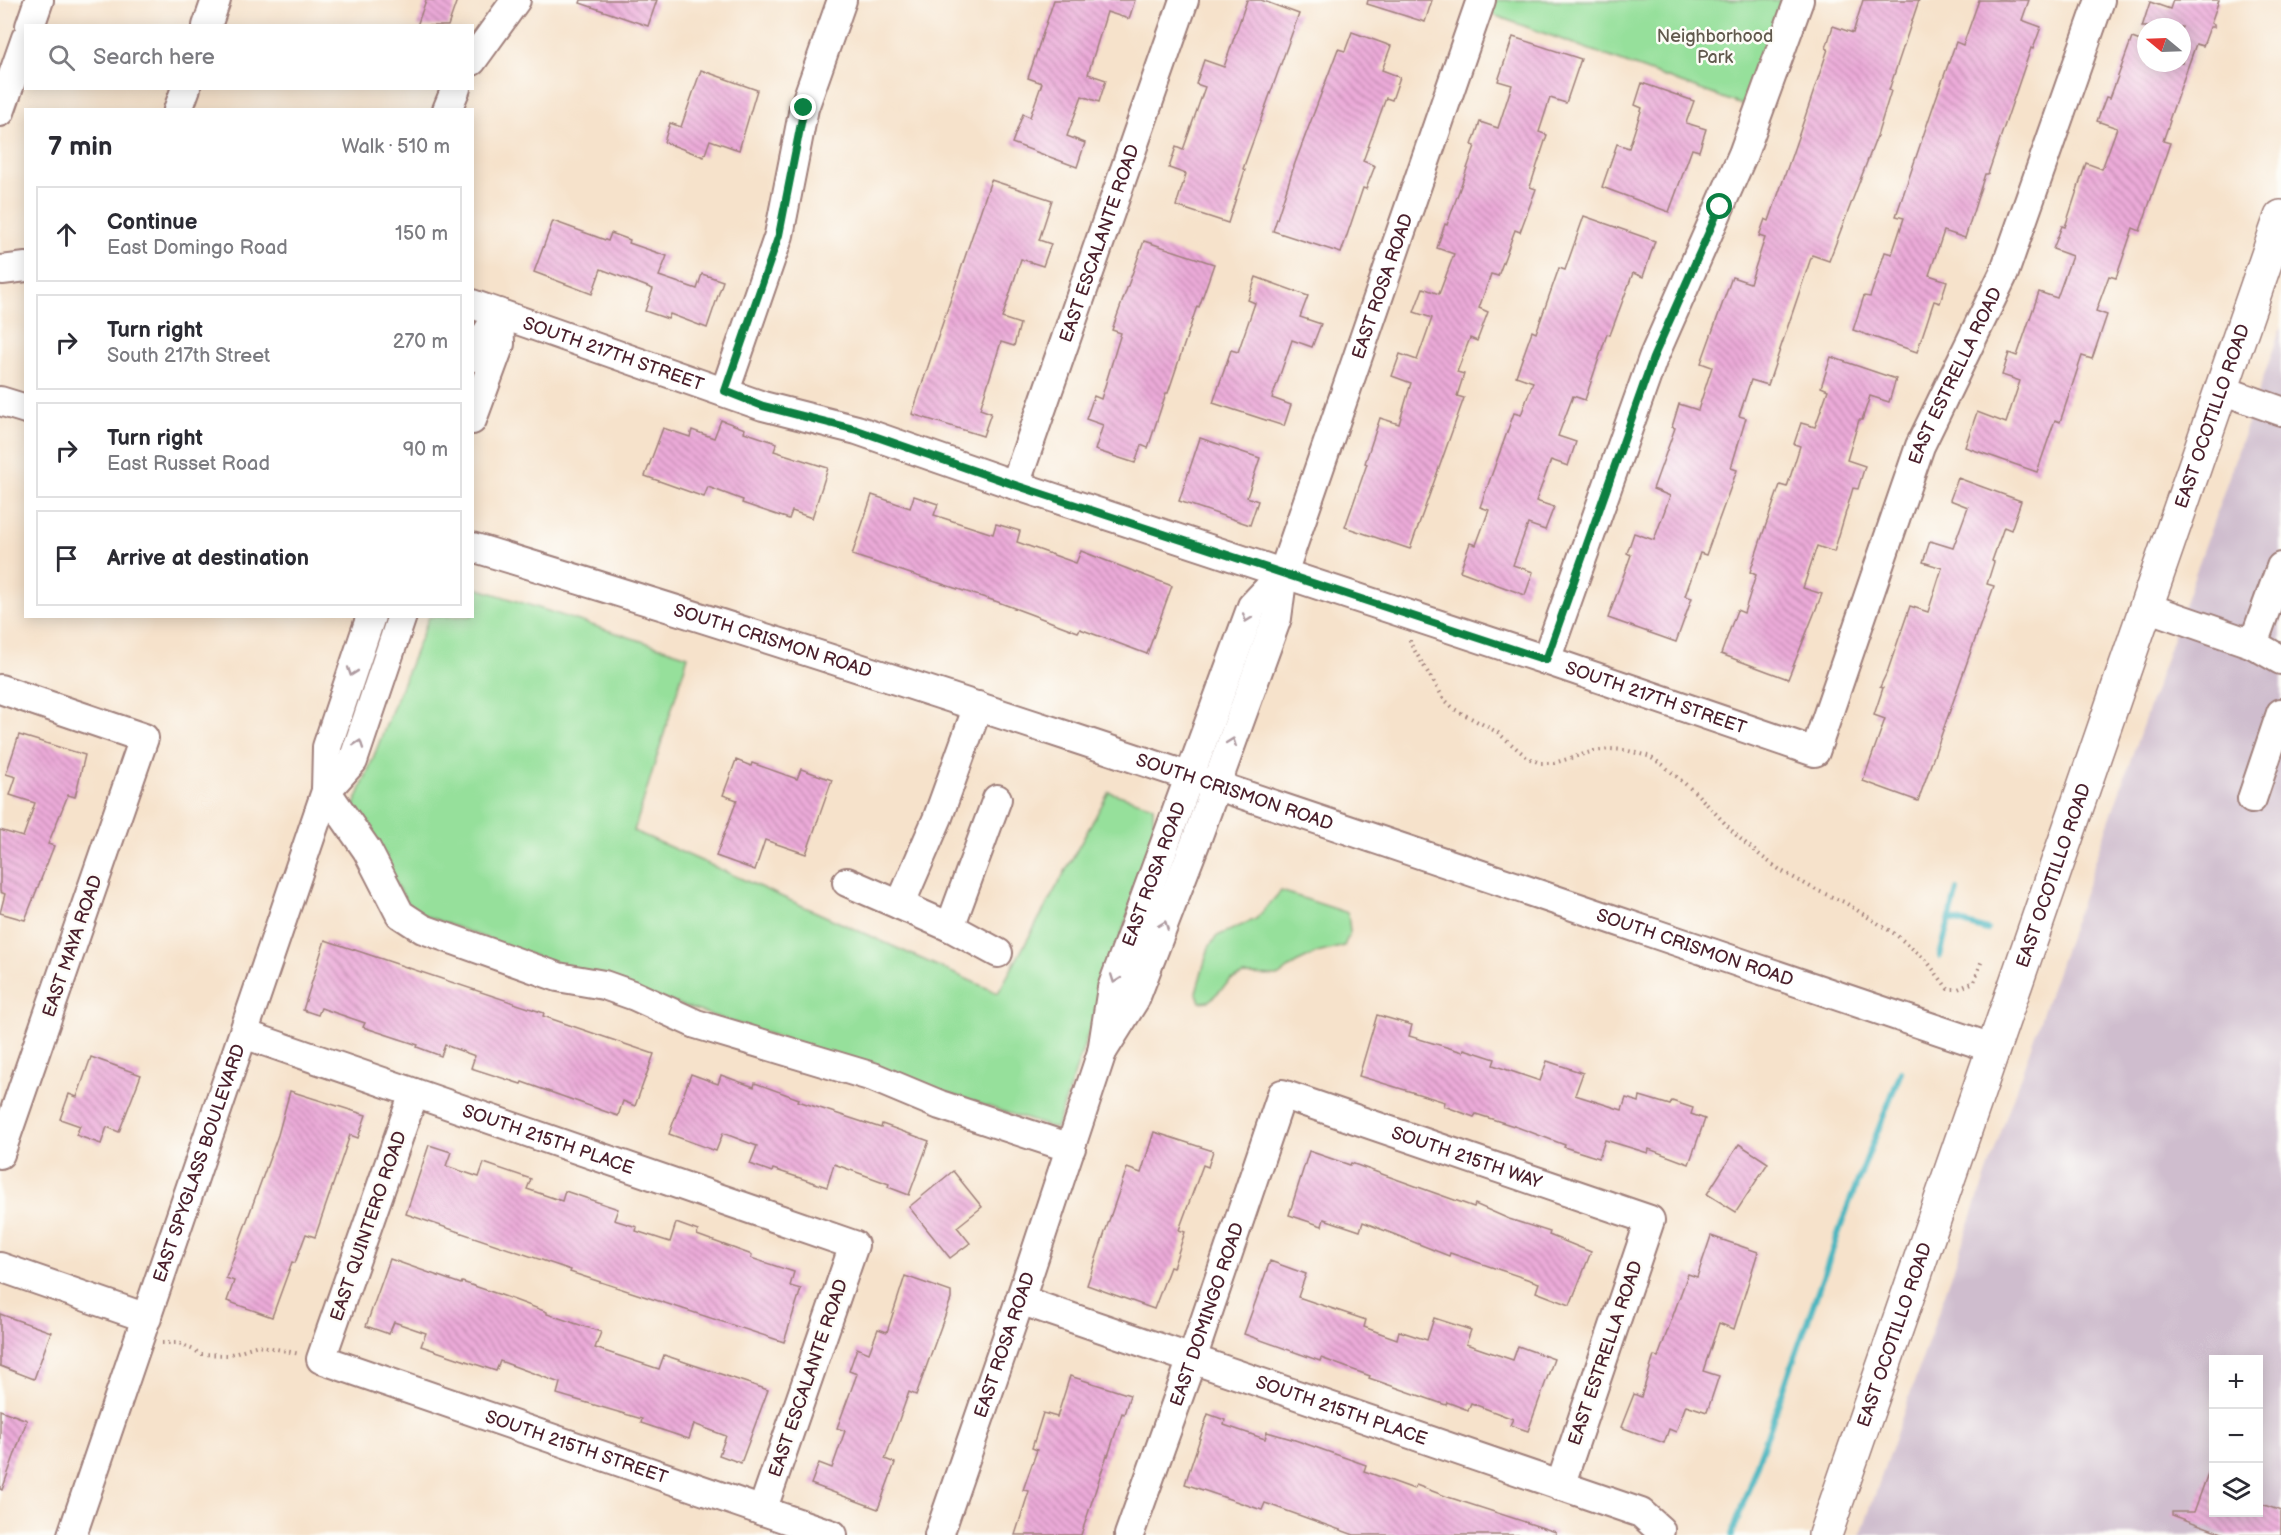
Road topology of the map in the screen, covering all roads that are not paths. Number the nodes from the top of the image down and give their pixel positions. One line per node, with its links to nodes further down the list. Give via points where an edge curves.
1 (39, 0): 9 (street)
2 (216, 0): 10 (street)
3 (516, 0): 12 (street)
4 (842, 0): 23 (street, via 804,108 779,235)
5 (1184, 0): 28 (street, EAST ESCALANTE ROAD)
6 (1481, 0): 31 (street, EAST ROSA ROAD)
7 (1799, 0): 36 (street, via 1743,154 1653,358)
8 (2100, 0): 41 (street, EAST ESTRELLA ROAD, via 2004,273 1920,446)
9 (31, 24)
10 (208, 24)
11 (24, 44): 17 (street)
12 (474, 58)
13 (185, 90): 15 (street)
14 (455, 90): 16 (street)
15 (179, 108)
16 (448, 108)
17 (0, 112)
18 (2281, 217): 22 (main road, EAST OCOTILLO ROAD)
19 (474, 305): 20 (street, SOUTH 217TH STREET)
20 (499, 314): 21 (street); 23 (street, SOUTH 217TH STREET); 27 (street, via 500,344)
21 (474, 354)
22 (2222, 390): 26 (street); 32 (main road, EAST OCOTILLO ROAD)
23 (725, 391): 28 (street, SOUTH 217TH STREET, via 763,406 857,430)
24 (0, 401): 25 (street)
25 (24, 408)
26 (2281, 411)
27 (474, 415)
28 (1015, 485): 31 (street, SOUTH 217TH STREET)
29 (474, 548): 39 (street, SOUTH CRISMON ROAD)
30 (2281, 567): 35 (street)
31 (1283, 573): 36 (street, SOUTH 217TH STREET); 42 (street, EAST ROSA ROAD, via 1252,606)
32 (2146, 607): 35 (street); 51 (main road, EAST OCOTILLO ROAD)
33 (370, 618): 43 (street, EAST SPYGLASS BOULEVARD, one-way to 43, via 327,747)
34 (401, 618): 43 (street, EAST SPYGLASS BOULEVARD, one-way to 34, via 353,762)
35 (2253, 644): 37 (street)
36 (1546, 660): 41 (street, SOUTH 217TH STREET)
37 (2281, 660)
38 (0, 689): 55 (street, EAST MAYA ROAD, via 144,738)
39 (978, 706): 42 (street, SOUTH CRISMON ROAD); 47 (street, via 938,817)
40 (2281, 713): 45 (street)
41 (1815, 752)
42 (1203, 782): 51 (street, SOUTH CRISMON ROAD); 54 (street, EAST ROSA ROAD, via 1112,988 1102,1052)
43 (326, 791): 50 (street, EAST SPYGLASS BOULEVARD); 54 (street, via 367,850 400,914 423,929 558,977 614,989 696,1024 873,1077 940,1105)
44 (998, 799): 48 (street)
45 (2252, 799)
46 (847, 882): 47 (street)
47 (900, 905): 48 (street)
48 (950, 927): 49 (street)
49 (998, 953)
50 (244, 1034): 52 (street, SOUTH 215TH PLACE); 60 (street, EAST SPYGLASS BOULEVARD)
51 (1992, 1048): 70 (main road, EAST OCOTILLO ROAD)
52 (414, 1093): 57 (street, SOUTH 215TH PLACE); 61 (street, EAST QUINTERO ROAD)
53 (1282, 1094): 56 (street, SOUTH 215TH WAY); 62 (street, EAST DOMINGO ROAD)
54 (1071, 1148): 59 (street, EAST ROSA ROAD)
55 (0, 1154)
56 (1650, 1220): 63 (street, EAST ESTRELLA ROAD)
57 (854, 1245): 64 (street, EAST ESCALANTE ROAD)
58 (0, 1267): 60 (street)
59 (1020, 1300): 62 (street, SOUTH 215TH PLACE); 68 (street, EAST ROSA ROAD)
60 (143, 1330): 66 (street, EAST SPYGLASS BOULEVARD)
61 (321, 1359): 64 (street, SOUTH 215TH STREET)
62 (1192, 1359): 63 (street, SOUTH 215TH PLACE); 69 (street, EAST DOMINGO ROAD)
63 (1560, 1486): 65 (street, SOUTH 215TH PLACE, via 1641,1513)
64 (762, 1511): 67 (street, SOUTH 215TH STREET)
65 (1660, 1532)
66 (72, 1535)
67 (833, 1535)
68 (939, 1535)
69 (1129, 1535)
70 (1825, 1535)

